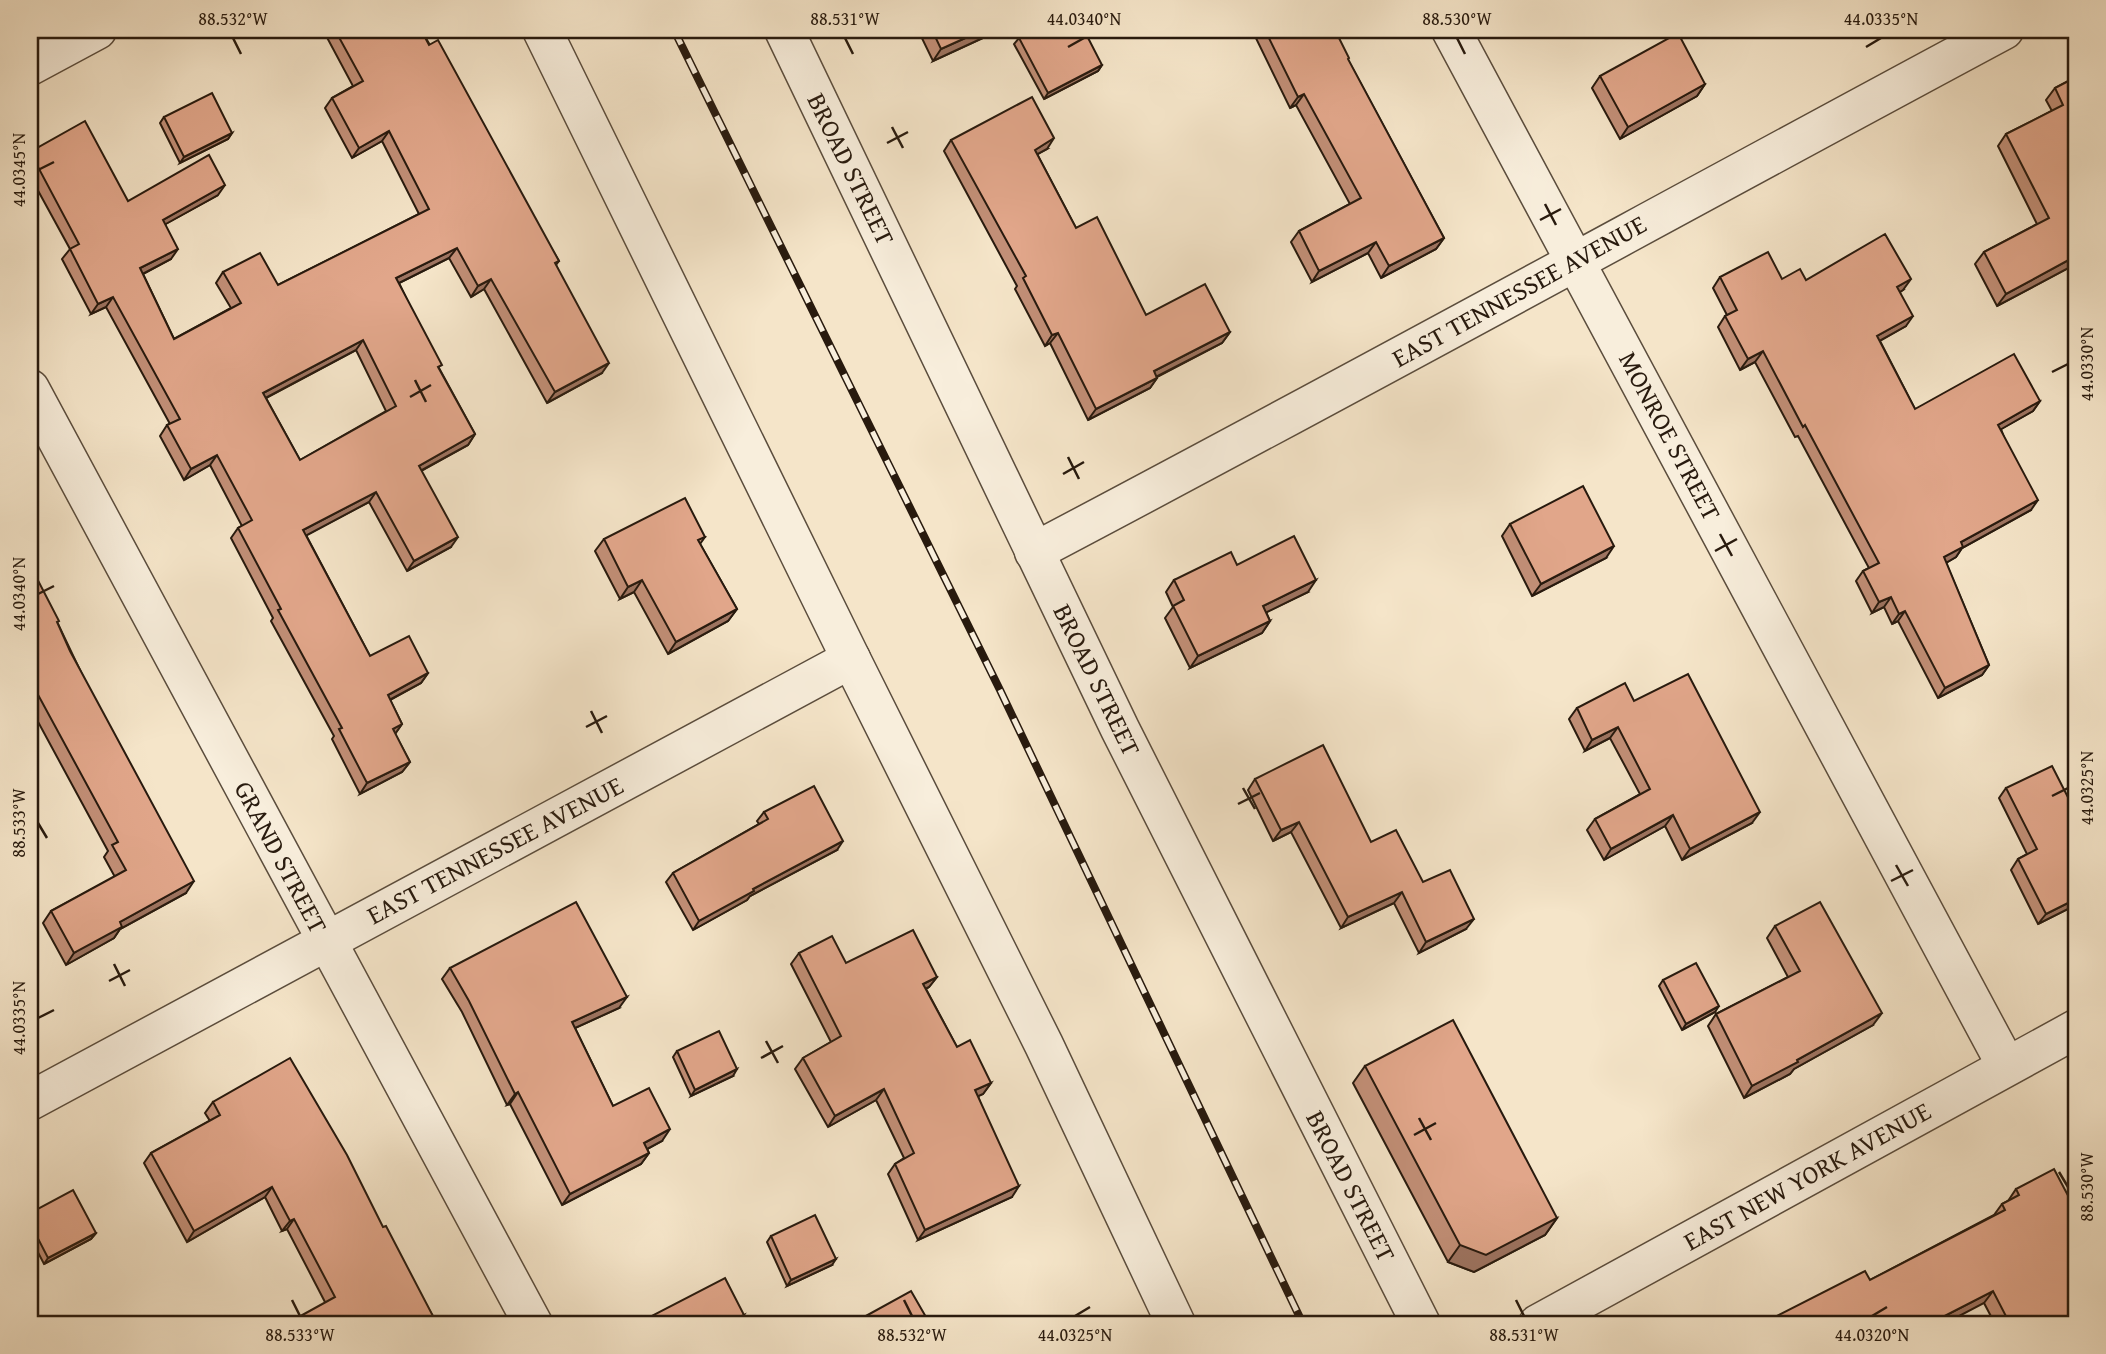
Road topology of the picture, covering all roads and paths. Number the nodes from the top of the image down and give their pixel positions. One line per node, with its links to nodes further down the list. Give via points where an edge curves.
1 (97, 30): 6 (street)
2 (541, 30): 10 (street)
3 (784, 30): 9 (street, BROAD STREET)
4 (1451, 30): 7 (street, MONROE STREET)
5 (2004, 30): 7 (street, EAST TENNESSEE AVENUE)
6 (30, 66)
7 (1575, 260): 9 (street, EAST TENNESSEE AVENUE); 13 (street, MONROE STREET)
8 (30, 389): 11 (street, GRAND STREET)
9 (1034, 552): 17 (street, BROAD STREET)
10 (851, 659): 11 (street, EAST TENNESSEE AVENUE); 16 (street, via 1044,1045)
11 (326, 941): 14 (street, EAST TENNESSEE AVENUE); 15 (street, GRAND STREET)
12 (2076, 1029): 13 (street, EAST NEW YORK AVENUE)
13 (2006, 1065): 18 (street, EAST NEW YORK AVENUE)
14 (30, 1101)
15 (533, 1324)
16 (1176, 1324)
17 (1421, 1324)
18 (1538, 1324)

